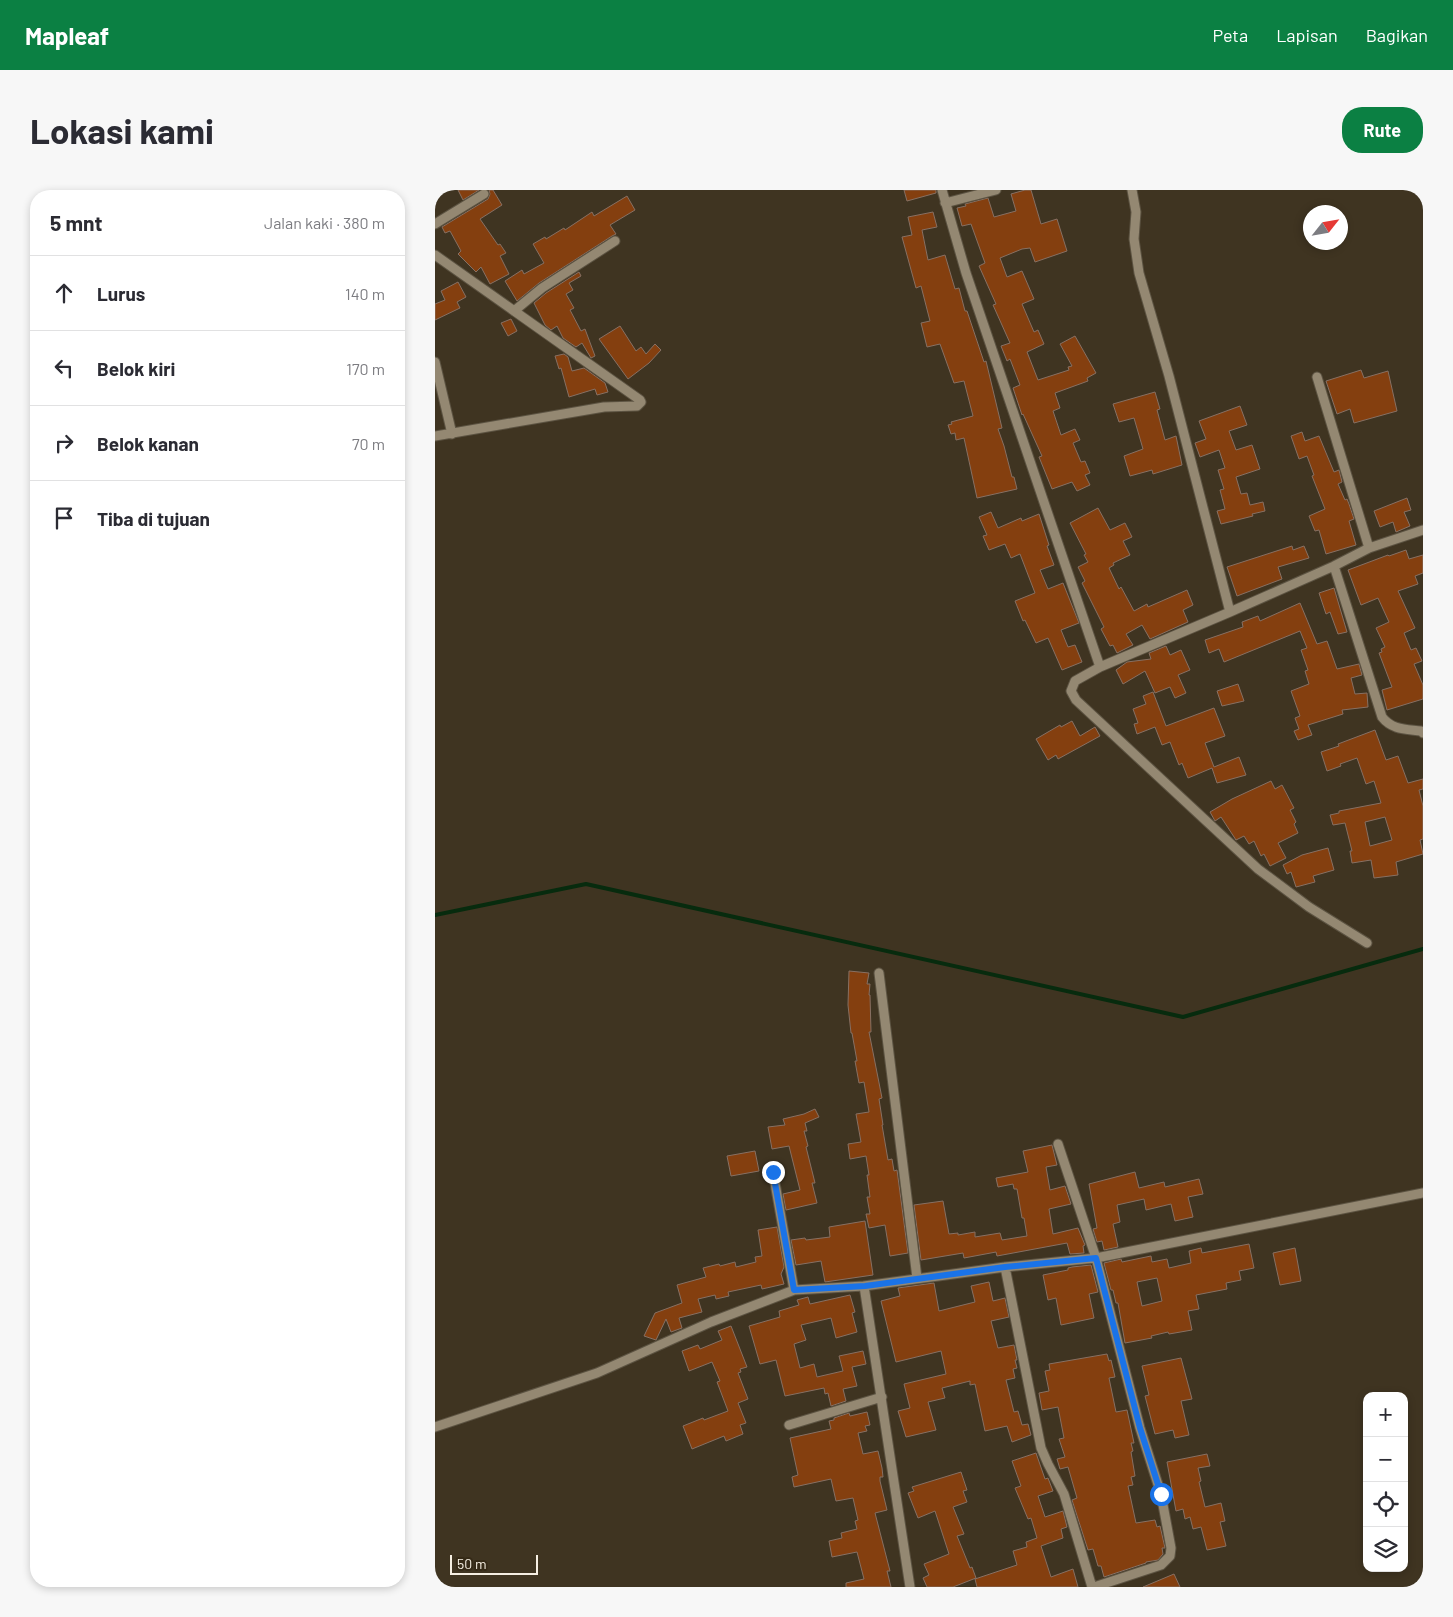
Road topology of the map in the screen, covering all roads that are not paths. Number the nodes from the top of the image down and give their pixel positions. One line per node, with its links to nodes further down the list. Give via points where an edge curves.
1 (942, 190): 5 (street)
2 (996, 190): 5 (street)
3 (1133, 190): 17 (street, via 1136,212 1134,239 1139,273)
4 (484, 194): 6 (street)
5 (945, 203): 18 (street)
6 (435, 224)
7 (615, 241): 9 (street, via 542,288)
8 (435, 255): 9 (street)
9 (514, 311): 12 (street, via 640,400 640,404 547,416)
10 (435, 362): 12 (street)
11 (1317, 377): 15 (street)
12 (453, 434): 13 (street)
13 (435, 436)
14 (1423, 530): 15 (street)
15 (1369, 548): 16 (street)
16 (1335, 566): 17 (street); 19 (street, via 1382,717 1397,728)
17 (1230, 612): 18 (street)
18 (1100, 667): 20 (street, via 1075,681 1071,691 1076,700 1258,869 1309,907)
19 (1423, 734)
20 (1367, 943)
21 (879, 973): 27 (street)
22 (1058, 1144): 25 (street)
23 (773, 1172): 29 (street)
24 (1423, 1193): 25 (street)
25 (1096, 1258): 26 (street); 34 (street, via 1140,1428 1161,1494 1171,1548 1170,1556 1161,1565)
26 (1005, 1267): 27 (street); 34 (street, via 1041,1448 1064,1494)
27 (917, 1278): 28 (street)
28 (865, 1286): 29 (street); 30 (street)
29 (794, 1290): 32 (street, via 711,1322 597,1373)
30 (882, 1397): 31 (street); 33 (street)
31 (789, 1425)
32 (435, 1427)
33 (910, 1587)
34 (1093, 1587)

